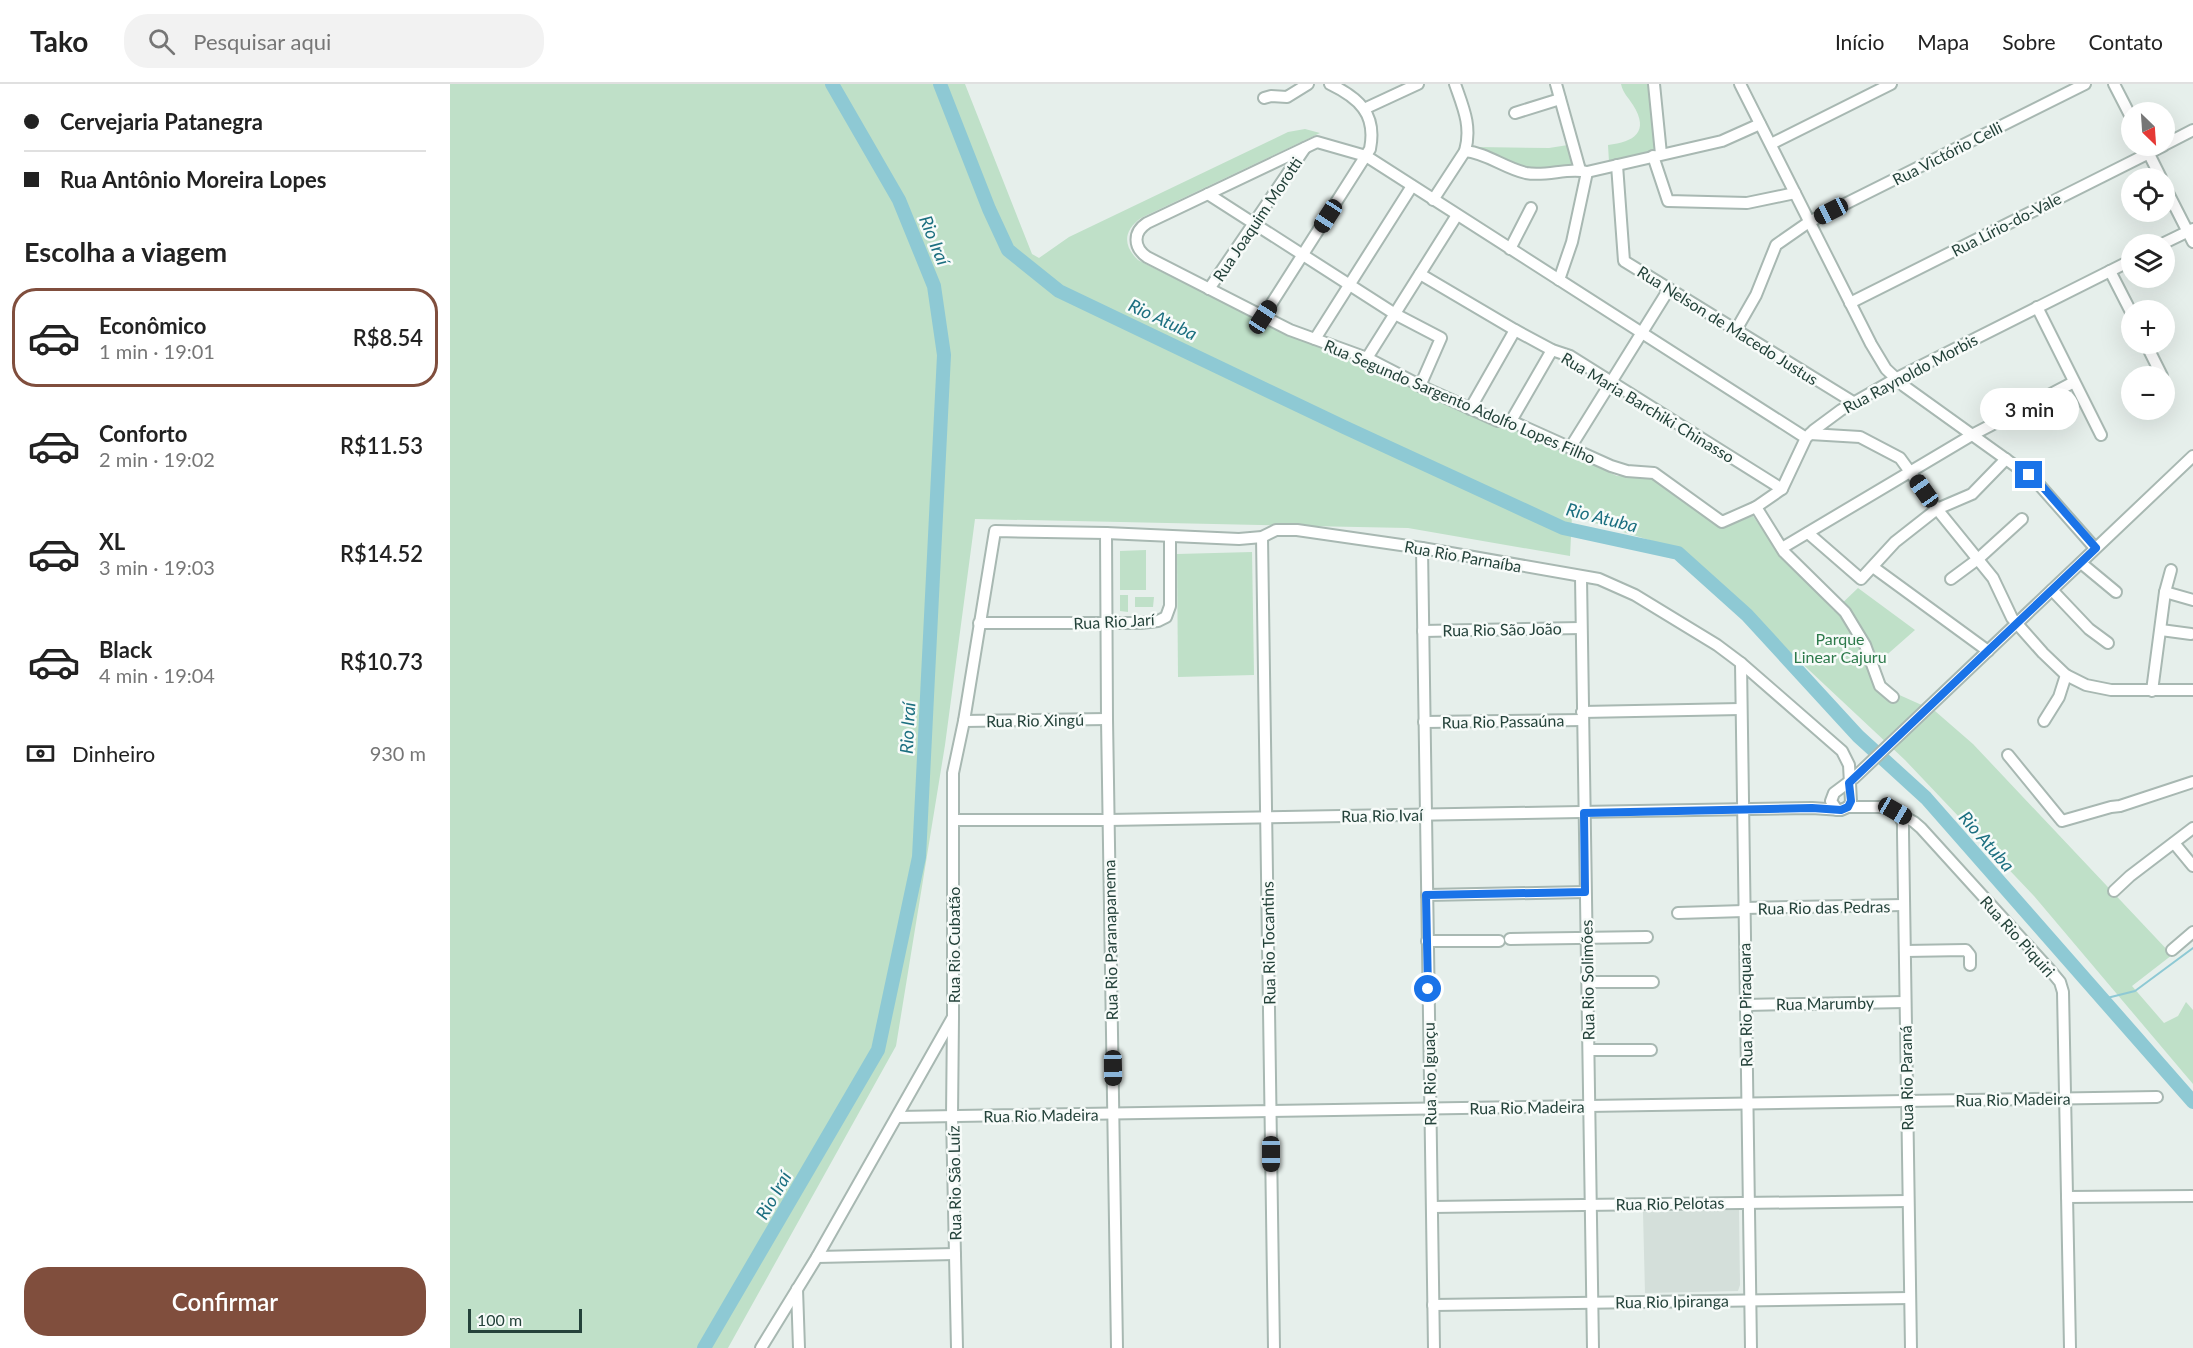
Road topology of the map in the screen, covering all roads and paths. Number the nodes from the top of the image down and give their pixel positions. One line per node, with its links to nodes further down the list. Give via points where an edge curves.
1 (1308, 84): 11 (street, via 1287,97)
2 (1330, 84): 14 (street, via 1351,95)
3 (1419, 84): 14 (street)
4 (1455, 84): 21 (street, via 1468,127)
5 (1556, 84): 12 (street)
6 (1654, 84): 22 (street)
7 (1740, 84): 16 (street)
8 (1891, 84): 19 (street)
9 (2085, 84): 34 (street, Rua Victório Celli)
10 (2114, 84): 13 (street)
11 (1264, 98)
12 (1560, 99): 15 (street); 26 (street)
13 (2123, 102)
14 (1364, 109): 23 (street, via 1372,134)
15 (1515, 113)
16 (1760, 124): 19 (street); 22 (street, via 1722,141)
17 (2193, 130): 18 (street, Rua Lírio-do-Vale)
18 (2175, 139)
19 (1771, 144): 28 (street)
20 (1305, 148): 23 (street, via 1317,142); 29 (street); 35 (street, Rua Joaquim Morotti)
21 (1465, 151): 26 (street, via 1526,173); 30 (street)
22 (1657, 155): 25 (street); 28 (street, via 1668,201 1747,203)
23 (1366, 156): 27 (street); 40 (street)
24 (2133, 156): 49 (street, Rua Lírio-do-Vale)
25 (1617, 165): 26 (street); 47 (street, Rua Nelson de Macedo Justus, via 1624,261)
26 (1583, 171): 44 (street, via 1572,242)
27 (1412, 186): 30 (street); 45 (street)
28 (1795, 193): 34 (street)
29 (1208, 194): 35 (street); 46 (street, Rua Segundo Sargento Adolfo Lopes Filho, via 1143,225 1136,241 1139,251 1147,257)
30 (1433, 200): 33 (street)
31 (2175, 204): 36 (street)
32 (1531, 208): 39 (street)
33 (1458, 215): 39 (street); 43 (street)
34 (1809, 222): 49 (street); 54 (street, Rua Victório Celli, via 1776,245)
35 (1253, 224): 40 (street); 46 (street, Rua Joaquim Morotti)
36 (2190, 230): 37 (street); 38 (street)
37 (2175, 238)
38 (2193, 242)
39 (1510, 249): 44 (street)
40 (1303, 255): 45 (street); 52 (street)
41 (2121, 266): 42 (street, Rua Raynoldo Morbis)
42 (2110, 271): 48 (street); 50 (street, Rua Raynoldo Morbis)
43 (1420, 274): 51 (street); 53 (street, Rua Maria Barchiki Chinasso)
44 (1559, 280): 55 (street)
45 (1349, 285): 51 (street); 56 (street)
46 (1209, 289): 52 (street, Rua Segundo Sargento Adolfo Lopes Filho)
47 (1669, 289): 54 (street, Rua Nelson de Macedo Justus); 55 (street)
48 (2125, 300)
49 (1850, 303): 59 (street, via 1878,357)
50 (2037, 307): 59 (street, Rua Raynoldo Morbis); 61 (street)
51 (1395, 314): 58 (street); 62 (street, via 1441,338)
52 (1263, 317): 56 (street, Rua Segundo Sargento Adolfo Lopes Filho)
53 (1515, 330): 57 (street, Rua Maria Barchiki Chinasso); 64 (street)
54 (1736, 330): 63 (street, Rua Nelson de Macedo Justus)
55 (1641, 333): 60 (street); 68 (street)
56 (1315, 339): 58 (street, Rua Segundo Sargento Adolfo Lopes Filho)
57 (1552, 350): 60 (street, Rua Maria Barchiki Chinasso, via 1570,356); 65 (street)
58 (1367, 358): 62 (street, Rua Segundo Sargento Adolfo Lopes Filho)
59 (1895, 379): 63 (street, Rua Raynoldo Morbis); 66 (street)
60 (1611, 381): 69 (street); 73 (street, Rua Maria Barchiki Chinasso)
61 (2074, 382): 66 (street); 67 (street)
62 (1420, 386): 64 (street, Rua Segundo Sargento Adolfo Lopes Filho)
63 (1853, 402): 68 (street, Rua Raynoldo Morbis)
64 (1470, 409): 65 (street, Rua Segundo Sargento Adolfo Lopes Filho, via 1498,421)
65 (1511, 421): 69 (street, Rua Segundo Sargento Adolfo Lopes Filho)
66 (1972, 435): 71 (street); 72 (street)
67 (2101, 435)
68 (1808, 436): 72 (street, via 1860,436 1900,458); 73 (street, Rua Raynoldo Morbis)
69 (1570, 448): 74 (street, Rua Segundo Sargento Adolfo Lopes Filho, via 1619,469 1654,473 1722,522)
70 (2193, 456): 84 (street, Rua Rio Ivaí)
71 (2006, 459): 75 (street, via 1972,494); 84 (street, via 2042,486)
72 (1911, 472): 75 (street); 79 (street)
73 (1782, 489): 74 (street)
74 (1756, 507): 83 (street)
75 (1937, 509): 85 (street); 87 (street, via 1895,542)
76 (2022, 519): 85 (street)
77 (995, 531): 78 (street, Rua Rio Parnaíba); 95 (street, Rua Rio Cubatão)
78 (1106, 533): 80 (street, Rua Rio Parnaíba); 97 (street, Rua Rio Paranapanema)
79 (1808, 533): 83 (street); 87 (street, via 1861,579)
80 (1170, 536): 81 (street, Rua Rio Parnaíba); 97 (street, Rua Rio Jarí, via 1170,606 1166,617 1141,623)
81 (1262, 537): 82 (street, Rua Rio Parnaíba, via 1276,530 1297,530); 125 (street, Rua Rio Tocantins)
82 (1422, 548): 89 (street, Rua Rio Parnaíba); 100 (street, Rua Rio Iguaçu)
83 (1782, 548): 108 (street, via 1845,612 1865,645 1880,686)
84 (2096, 548): 86 (street, Rua Rio Ivaí)
85 (1978, 559): 90 (street); 96 (street)
86 (2080, 563): 91 (street, Rua Rio Ivaí); 92 (street)
87 (1873, 567): 103 (street)
88 (2171, 570): 93 (street)
89 (1581, 577): 98 (street, Rua Rio Solimões); 104 (street, Rua Rio Parnaíba, via 1599,579 1635,595)
90 (1951, 579)
91 (2052, 590): 96 (street, Rua Rio Ivaí); 102 (street)
92 (2116, 592)
93 (2165, 592): 94 (street); 99 (street)
94 (2193, 600)
95 (979, 623): 97 (street, Rua Rio Jarí); 112 (street, Rua Rio Cubatão)
96 (2017, 623): 103 (street, Rua Rio Ivaí); 105 (street)
97 (1106, 624): 111 (street, Rua Rio Paranapanema)
98 (1581, 628): 100 (street, Rua Rio São João); 110 (street, Rua Rio Solimões)
99 (2161, 630): 101 (street); 107 (street)
100 (1423, 631): 114 (street, Rua Rio Iguaçu)
101 (2191, 634)
102 (2108, 643)
103 (1988, 651): 117 (street, Rua Rio Ivaí)
104 (1741, 663): 109 (street, Rua Rio Piraquara); 117 (street, Rua Rio Parnaíba, via 1842,751 1849,765)
105 (2066, 675): 107 (street, via 2099,688); 113 (street, via 2059,697)
106 (2193, 690): 107 (street)
107 (2152, 691)
108 (1893, 697)
109 (1741, 709): 110 (street, Rua Rio Passaúna); 120 (street, Rua Rio Piraquara)
110 (1582, 716): 114 (street, Rua Rio Passaúna); 123 (street, Rua Rio Solimões)
111 (1107, 719): 112 (street, Rua Rio Xingú); 127 (street, Rua Rio Paranapanema)
112 (964, 721): 126 (street, Rua Rio Cubatão, via 953,773)
113 (2044, 721)
114 (1424, 722): 124 (street, Rua Rio Iguaçu)
115 (2008, 755): 116 (street, via 2062,821)
116 (2193, 782)
117 (1849, 783): 118 (street, Rua Rio Ivaí); 119 (street)
118 (1833, 795): 119 (street, via 1832,805); 119 (street, via 1846,792); 121 (street, Rua Rio Ivaí)
119 (1845, 805): 121 (street, Rua Rio Ivaí); 122 (street, Rua Rio Ivaí, via 1887,807)
120 (1742, 808): 121 (street, Rua Rio Ivaí); 123 (street, Rua Rio Ivaí); 135 (street, Rua Rio Piraquara)
121 (1812, 808)
122 (1895, 811): 134 (street, Rua Rio Paraná, via 1903,824); 152 (street, Rua Rio Piquiri, via 1921,828 2060,982)
123 (1584, 813): 124 (street, Rua Rio Ivaí); 132 (street, Rua Rio Solimões)
124 (1425, 814): 125 (street, Rua Rio Ivaí); 133 (street, Rua Rio Iguaçu)
125 (1266, 818): 127 (street, Rua Rio Ivaí); 157 (street, Rua Rio Tocantins)
126 (953, 820): 127 (street, Rua Rio Ivaí); 148 (street, Rua Rio Cubatão)
127 (1108, 820): 158 (street, Rua Rio Paranapanema)
128 (2193, 828): 129 (street)
129 (2174, 843): 130 (street); 131 (street)
130 (2193, 866)
131 (2114, 891)
132 (1585, 892): 133 (street); 139 (street, Rua Rio Solimões)
133 (1426, 895): 140 (street, Rua Rio Iguaçu)
134 (1904, 905): 135 (street, Rua Rio das Pedras); 142 (street, Rua Rio Paraná)
135 (1744, 909): 136 (street, Rua Rio das Pedras); 147 (street, Rua Rio Piraquara)
136 (1678, 913)
137 (2193, 932): 141 (street)
138 (1647, 937): 139 (street)
139 (1587, 938): 140 (street); 144 (street, Rua Rio Solimões)
140 (1427, 941): 156 (street, Rua Rio Iguaçu)
141 (2172, 950)
142 (1905, 951): 143 (street, via 1966,950); 146 (street, Rua Rio Paraná)
143 (1970, 965)
144 (1588, 981): 145 (street); 149 (street, Rua Rio Solimões)
145 (1653, 981)
146 (1905, 1002): 147 (street, Rua Marumby); 153 (street, Rua Rio Paraná)
147 (1745, 1005): 154 (street, Rua Rio Piraquara)
148 (953, 1017): 159 (street, Rua Rio São Luíz); 160 (street, Rua Rio Cubatão)
149 (1589, 1050): 150 (street); 155 (street, Rua Rio Solimões)
150 (1651, 1050)
151 (2157, 1097): 152 (street, Rua Rio Madeira)
152 (2065, 1099): 153 (street, Rua Rio Madeira); 162 (street, Rua Rio Piquiri)
153 (1907, 1101): 154 (street, Rua Rio Madeira); 163 (street, Rua Rio Paraná)
154 (1747, 1104): 155 (street, Rua Rio Madeira); 164 (street, Rua Rio Piraquara)
155 (1590, 1106): 156 (street, Rua Rio Madeira); 165 (street, Rua Rio Solimões)
156 (1430, 1108): 157 (street, Rua Rio Madeira); 166 (street, Rua Rio Iguaçu)
157 (1271, 1112): 158 (street, Rua Rio Madeira); 178 (street, Rua Rio Tocantins)
158 (1113, 1114): 159 (street, Rua Rio Madeira); 177 (street, Rua Rio Paranapanema)
159 (952, 1116): 160 (street, Rua Rio Madeira); 167 (street, Rua Rio São Luíz)
160 (897, 1117): 168 (street, Rua Rio Cubatão)
161 (2193, 1196): 162 (street)
162 (2067, 1197): 183 (street, Rua Rio Piquiri)
163 (1908, 1201): 164 (street, Rua Rio Pelotas); 170 (street, Rua Rio Paraná)
164 (1748, 1202): 165 (street, Rua Rio Pelotas); 171 (street, Rua Rio Piraquara)
165 (1590, 1204): 166 (street, Rua Rio Pelotas); 172 (street, Rua Rio Solimões)
166 (1432, 1207): 173 (street, Rua Rio Iguaçu)
167 (955, 1254): 168 (street); 176 (street, Rua Rio São Luíz)
168 (816, 1257): 169 (street, Rua Rio Cubatão)
169 (794, 1294): 174 (street, Rua Rio Cubatão); 175 (street)
170 (1911, 1298): 171 (street, Rua Rio Ipiranga); 182 (street, Rua Rio Paraná)
171 (1750, 1299): 172 (street, Rua Rio Ipiranga); 181 (street, Rua Rio Piraquara)
172 (1593, 1303): 173 (street, Rua Rio Ipiranga); 180 (street, Rua Rio Solimões)
173 (1433, 1305): 179 (street, Rua Rio Iguaçu)
174 (761, 1348)
175 (799, 1348)
176 (957, 1348)
177 (1117, 1348)
178 (1274, 1348)
179 (1434, 1348)
180 (1593, 1348)
181 (1751, 1348)
182 (1911, 1348)
183 (2070, 1348)

